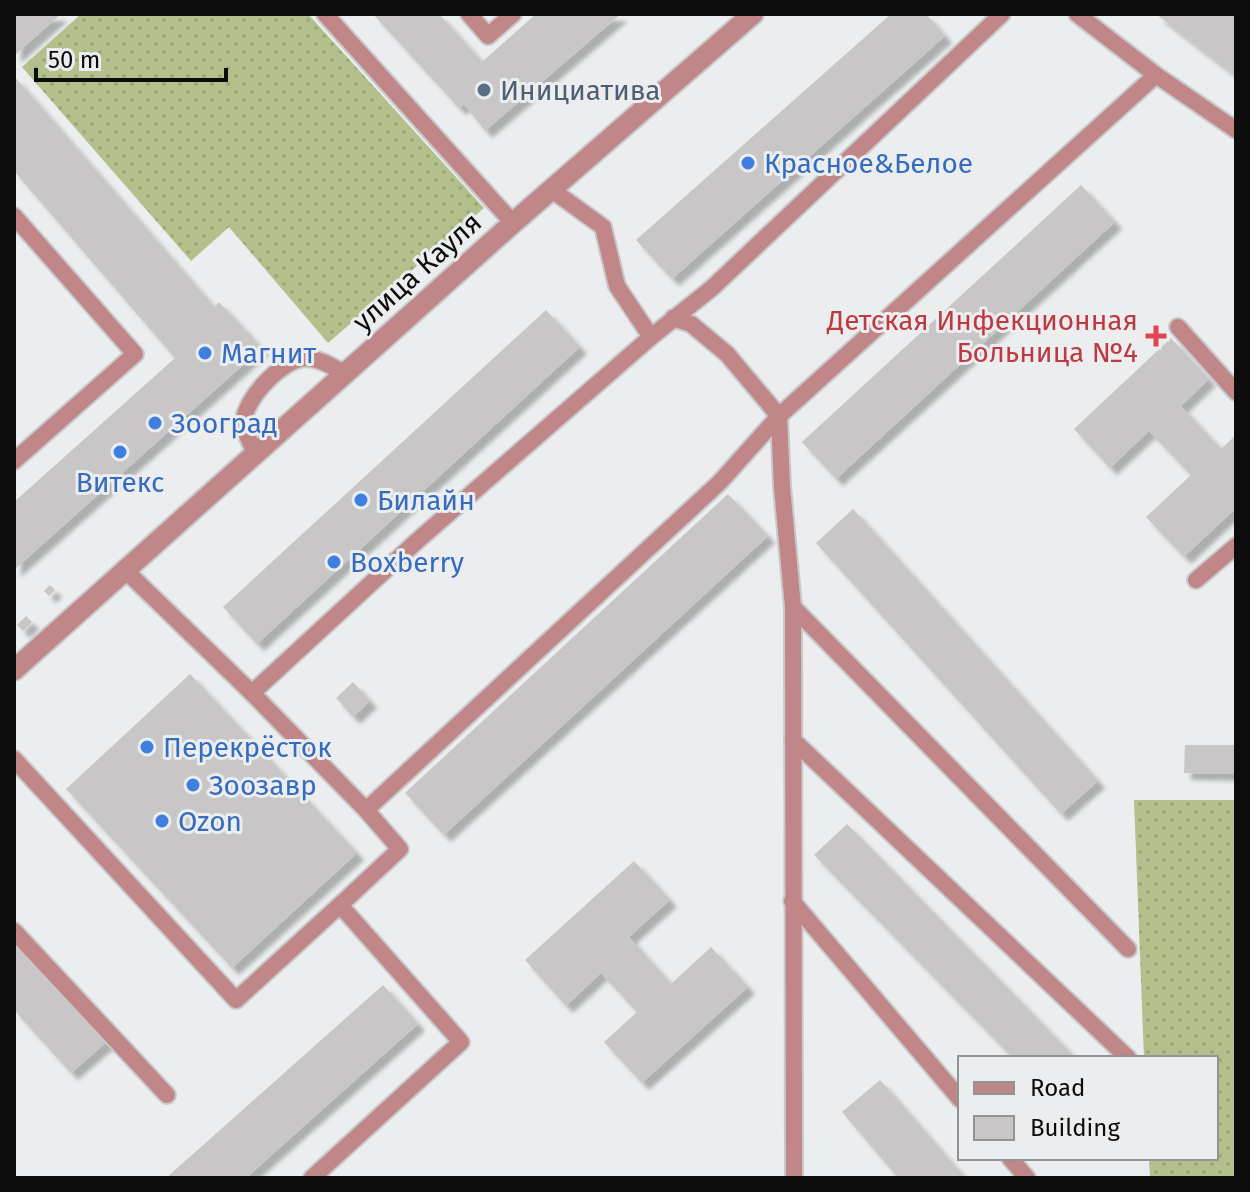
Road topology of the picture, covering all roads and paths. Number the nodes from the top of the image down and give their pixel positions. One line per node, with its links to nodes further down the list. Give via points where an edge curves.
1 (325, 14): 11 (lane)
2 (469, 14): 3 (lane, via 488,36)
3 (513, 14)
4 (753, 14): 9 (street, улица Кауля)
5 (1002, 14): 12 (lane, via 712,288)
6 (1077, 14): 7 (lane)
7 (1156, 75): 8 (lane); 17 (lane)
8 (1236, 130)
9 (552, 190): 11 (street, улица Кауля); 14 (lane, via 603,227 617,286)
10 (14, 216): 19 (lane, via 135,354)
11 (513, 223): 15 (street, улица Кауля)
12 (673, 318): 14 (lane); 17 (lane, via 691,324 727,354)
13 (1178, 327): 16 (lane)
14 (651, 337): 25 (lane)
15 (346, 374): 18 (street, улица Кауля); 18 (lane, via 323,362 293,360 246,406 243,424)
16 (1236, 392)
17 (779, 416): 23 (lane); 28 (lane, via 720,482)
18 (255, 453): 21 (street, улица Кауля)
19 (14, 461)
20 (1236, 546): 22 (lane)
21 (126, 571): 24 (street, улица Кауля); 25 (lane)
22 (1196, 580)
23 (793, 607): 26 (lane); 32 (lane)
24 (14, 670)
25 (252, 693): 28 (lane)
26 (793, 740): 29 (lane); 33 (lane)
27 (14, 759): 30 (lane, via 236,1000)
28 (366, 810): 30 (lane, via 400,849)
29 (792, 901): 35 (lane); 38 (lane)
30 (340, 905): 37 (lane, via 461,1042)
31 (14, 931): 34 (lane)
32 (1128, 949)
33 (1126, 1056)
34 (167, 1095)
35 (958, 1097)
36 (1012, 1160): 39 (lane)
37 (312, 1178)
38 (794, 1178)
39 (1027, 1178)

